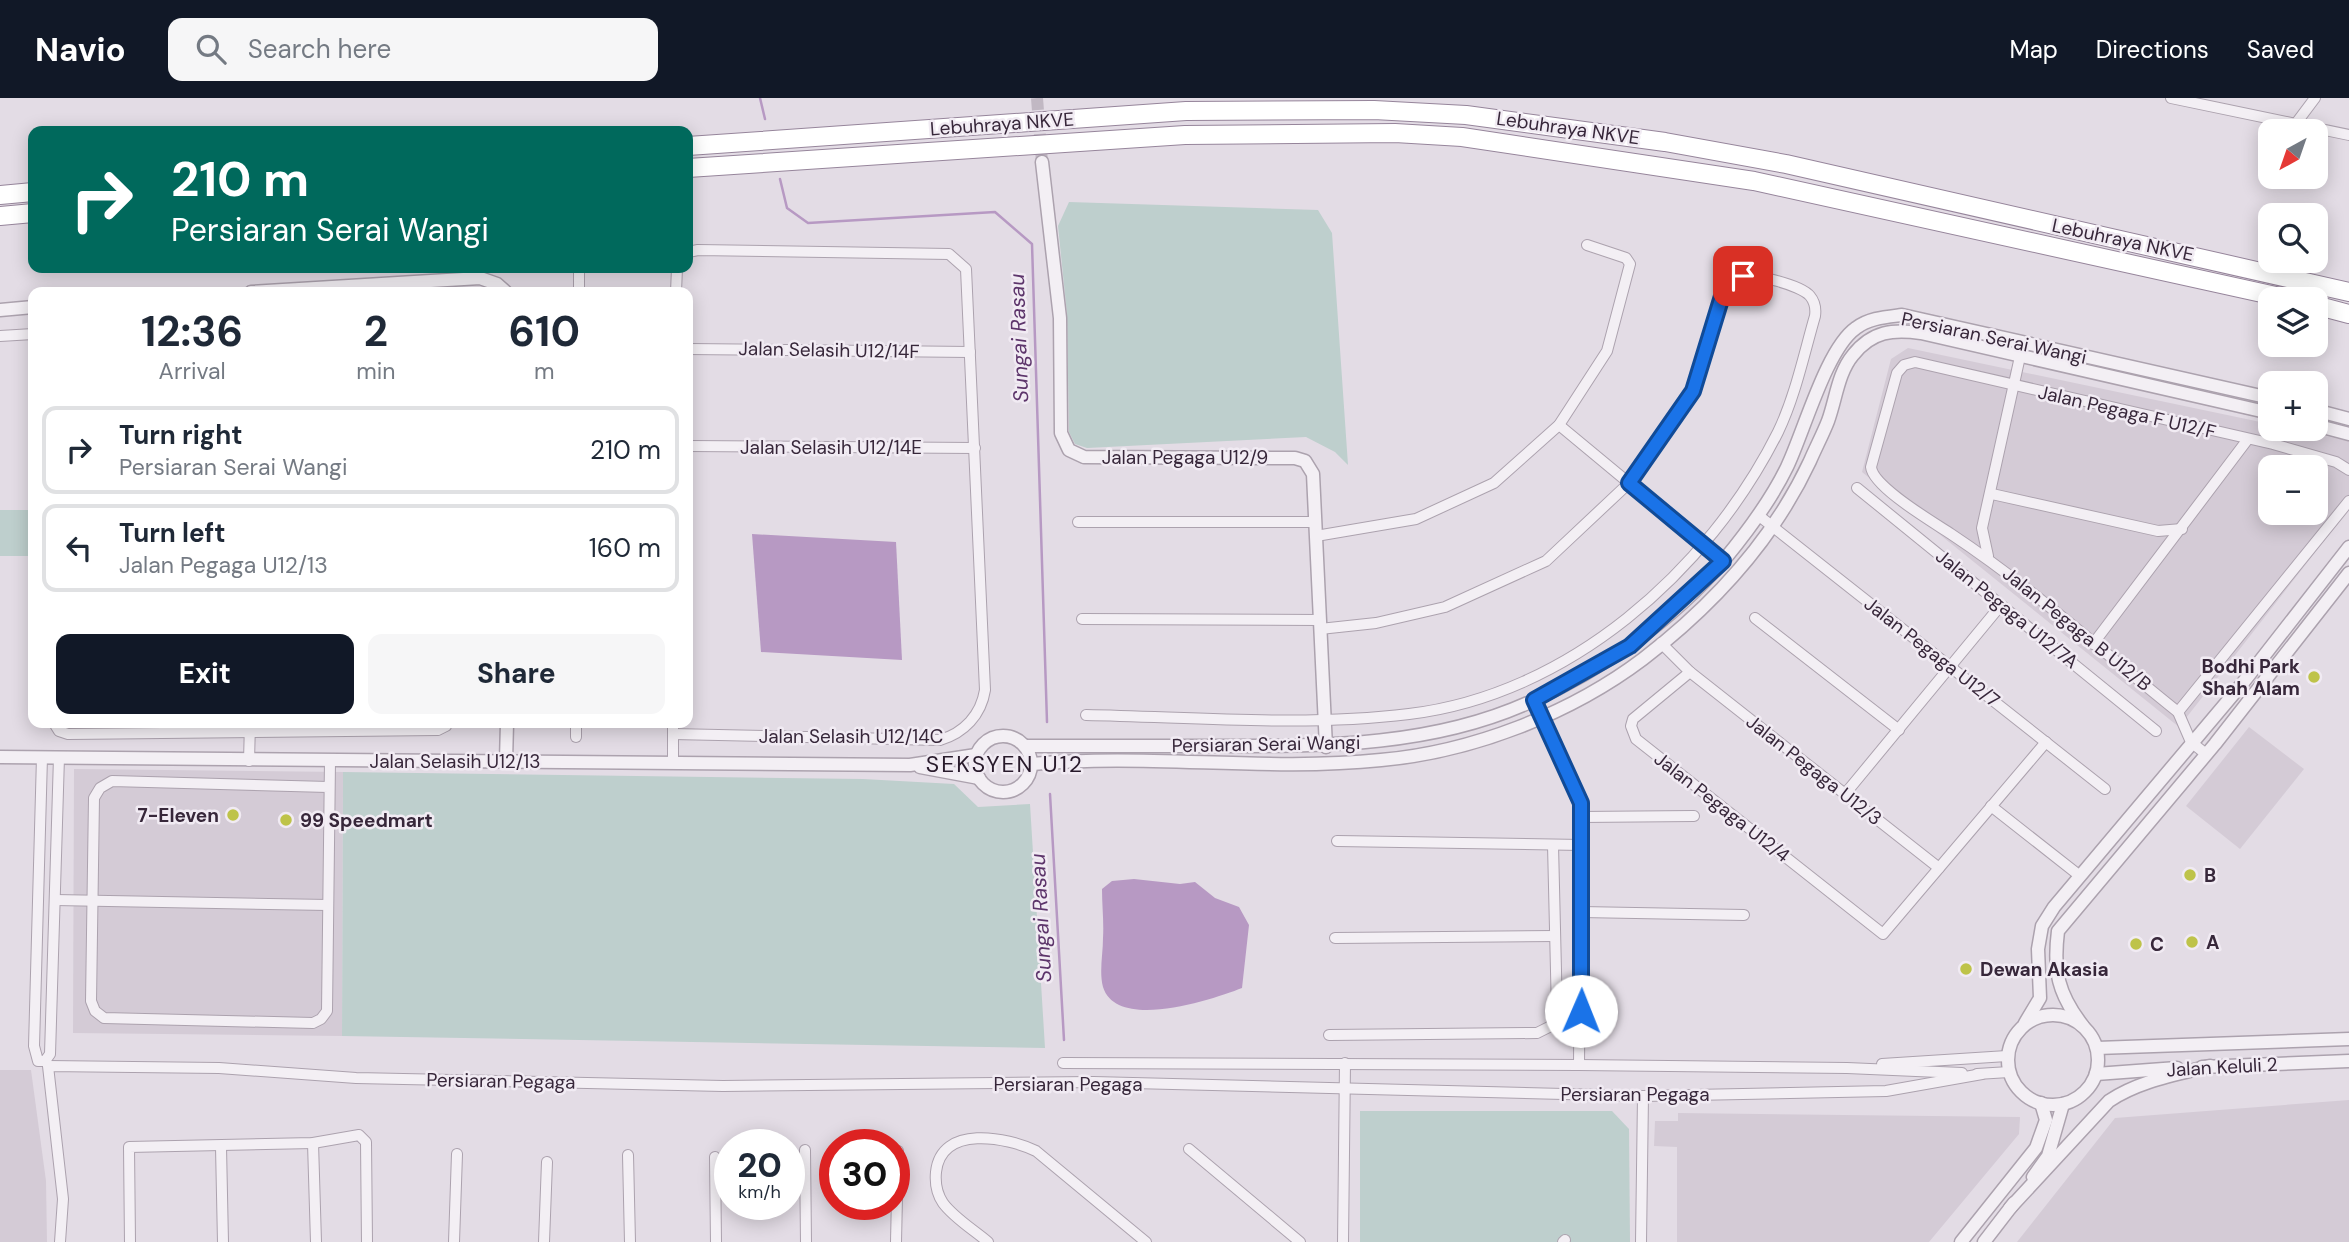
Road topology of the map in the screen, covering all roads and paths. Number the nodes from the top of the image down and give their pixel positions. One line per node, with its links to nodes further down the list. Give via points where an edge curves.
1 (2171, 98): 3 (street)
2 (2315, 98): 5 (street)
3 (2193, 100): 4 (street)
4 (2267, 119)
5 (2299, 119)
6 (2328, 132): 7 (street)
7 (2349, 135)
8 (693, 146): 20 (highway, Lebuhraya NKVE, via 1186,111 1374,110 1466,115 1786,164)
9 (1042, 162): 49 (street, Jalan Pegaga U12/9, via 1060,318 1061,433 1069,450 1084,457 1295,458 1305,461 1313,474)
10 (693, 168): 19 (highway, Lebuhraya NKVE, via 1185,135 1395,133 1462,137 1754,181)
11 (28, 192): 12 (highway)
12 (0, 195)
13 (28, 214): 14 (highway)
14 (0, 216)
15 (1587, 245): 36 (street, via 1626,258 1630,264 1607,351)
16 (693, 252): 29 (street, Jalan Selasih U12/14C, via 948,254 958,259 967,273)
17 (384, 287): 18 (street, via 480,278)
18 (500, 287)
19 (2258, 292)
20 (2349, 292)
21 (28, 307): 23 (street)
22 (2328, 308): 24 (highway)
23 (0, 310)
24 (2349, 314)
25 (28, 334): 26 (street)
26 (0, 337)
27 (2023, 343): 30 (street, Jalan Pegaga B U12/B); 32 (street, Persiaran Serai Wangi); 47 (street, Persiaran Serai Wangi, via 1902,315 1877,318 1855,328 1838,347 1787,467)
28 (693, 349): 29 (street, Jalan Selasih U12/14F)
29 (970, 352): 41 (street, Jalan Selasih U12/14C)
30 (2020, 358): 31 (street, Jalan Pegaga B U12/B); 33 (street, Persiaran Serai Wangi); 50 (street, Persiaran Serai Wangi, via 1900,330 1867,340 1844,370 1828,423)
31 (2015, 386): 39 (street, Jalan Pegaga F U12/F); 45 (street, Jalan Pegaga B U12/B); 55 (street, Jalan Pegaga F U12/F, via 1915,362 1904,365 1897,373 1871,472 1919,513)
32 (2258, 395)
33 (2258, 411)
34 (2328, 413): 35 (street)
35 (2349, 419)
36 (1559, 425): 43 (street); 52 (street, via 1494,483 1461,499 1416,519)
37 (2328, 428): 38 (street)
38 (2349, 434)
39 (2248, 439): 42 (street, Jalan Pegaga F U12/F, via 2336,462); 51 (street)
40 (693, 446): 41 (street, Jalan Selasih U12/14E)
41 (975, 448): 81 (street, Jalan Selasih U12/14C, via 985,690 977,714 959,731 940,740)
42 (2349, 470)
43 (1629, 483): 53 (street); 53 (street, via 1693,391 1726,287 1743,276 1776,281 1809,294 1815,316 1779,431 1739,499); 61 (street, via 1546,561 1445,607 1376,623)
44 (1857, 488): 58 (street, Jalan Pegaga U12/7A)
45 (1992, 494): 51 (street, via 2158,531); 55 (street, Jalan Pegaga B U12/B, via 1982,528)
46 (2349, 501): 67 (street)
47 (1758, 515): 50 (street, Jalan Pegaga U12/7); 56 (street, Persiaran Serai Wangi)
48 (1078, 522): 49 (street)
49 (1316, 522): 52 (street, Jalan Pegaga U12/9)
50 (1773, 526): 62 (street, Persiaran Serai Wangi, via 1736,574); 64 (street, Jalan Pegaga U12/7)
51 (2182, 529): 63 (street)
52 (1316, 536): 61 (street, Jalan Pegaga U12/9)
53 (1703, 544): 56 (street); 70 (street, via 1598,641 1546,670 1474,699 1412,714)
54 (2349, 547): 84 (street)
55 (1988, 556): 63 (street, Jalan Pegaga B U12/B)
56 (1723, 561): 66 (street, Persiaran Serai Wangi, via 1630,646)
57 (2349, 573): 87 (street)
58 (2001, 605): 64 (street); 80 (street, Jalan Pegaga U12/7A)
59 (1755, 618): 79 (street)
60 (1082, 619): 61 (street)
61 (1320, 625): 70 (street, Jalan Pegaga U12/9)
62 (1661, 643): 65 (street, Jalan Pegaga U12/3); 69 (street, Persiaran Serai Wangi)
63 (2093, 644): 67 (street, Jalan Pegaga B U12/B)
64 (1951, 667): 79 (street); 83 (street, Jalan Pegaga U12/7)
65 (1689, 672): 101 (street, Jalan Pegaga U12/3); 108 (street, Jalan Pegaga U12/4, via 1633,719 1630,726 1636,739 1883,934)
66 (1534, 700): 69 (street); 86 (street, Persiaran Serai Wangi, via 1426,734)
67 (2178, 712): 84 (street, Jalan Pegaga B U12/B)
68 (1086, 715): 70 (street)
69 (1545, 717): 96 (street, Persiaran Serai Wangi, via 1430,752 1381,761 1074,760); 104 (street, via 1581,803)
70 (1324, 719): 86 (street, Jalan Pegaga U12/9)
71 (58, 728): 72 (street, via 68,734)
72 (153, 728)
73 (250, 728): 92 (street)
74 (379, 728): 75 (street)
75 (441, 728)
76 (507, 728): 94 (street)
77 (576, 728): 82 (street)
78 (673, 728): 81 (street)
79 (1899, 730): 101 (street)
80 (2157, 731)
81 (673, 734): 95 (street)
82 (576, 737)
83 (2046, 742): 100 (street, Jalan Pegaga U12/7); 102 (street)
84 (2191, 742): 87 (street); 109 (street)
85 (1025, 746): 86 (street, Persiaran Serai Wangi); 88 (street, via 1002,735 986,741); 96 (street)
86 (1326, 747)
87 (2206, 754): 118 (street, via 2058,931 2056,969 2064,1002)
88 (976, 755): 97 (street, Jalan Selasih U12/13); 98 (street)
89 (0, 757): 90 (street, Jalan Selasih U12/13)
90 (42, 757): 91 (street, Jalan Selasih U12/13); 110 (street, via 34,1046 38,1060 50,1054)
91 (59, 757): 92 (street, Jalan Selasih U12/13); 110 (street)
92 (249, 761): 93 (street, Jalan Selasih U12/13)
93 (330, 761): 94 (street, Jalan Selasih U12/13); 99 (street)
94 (506, 761): 95 (street, Jalan Selasih U12/13)
95 (673, 762): 97 (street, Jalan Selasih U12/13)
96 (1032, 764): 98 (street, via 1026,781 1011,791 993,790)
97 (910, 765): 98 (street, Jalan Selasih U12/13)
98 (979, 778)
99 (328, 787): 111 (street, via 112,781 94,798); 112 (street)
100 (2105, 789)
101 (1845, 794): 108 (street, Jalan Pegaga U12/3)
102 (1991, 806): 108 (street); 109 (street)
103 (1694, 816): 104 (street)
104 (1581, 817): 107 (street)
105 (1337, 841): 106 (street)
106 (1553, 845): 107 (street); 115 (street)
107 (1581, 845): 113 (street)
108 (1939, 868)
109 (2080, 876): 117 (street, via 2042,926 2040,998)
110 (55, 900): 111 (street)
111 (92, 901): 112 (street); 112 (street, via 91,1001 94,1012 104,1018 313,1023 327,1011)
112 (328, 905)
113 (1581, 912): 114 (street); 126 (street)
114 (1744, 915)
115 (1555, 936): 116 (street); 119 (street, via 1557,1013 1551,1026 1537,1033)
116 (1335, 938)
117 (2025, 1023): 118 (street, via 2048,1014); 122 (street, via 2016,1032)
118 (2083, 1026): 121 (street)
119 (1329, 1035)
120 (2349, 1039): 121 (street, Jalan Keluli 2)
121 (2096, 1048): 131 (street)
122 (2007, 1056): 128 (street, Persiaran Pegaga); 129 (street)
123 (2349, 1061): 127 (street, Jalan Keluli 2)
124 (1063, 1062): 125 (street, Persiaran Pegaga)
125 (1345, 1063): 126 (street, Persiaran Pegaga); 132 (street)
126 (1579, 1065): 128 (street, Persiaran Pegaga)
127 (2210, 1066): 131 (street, Jalan Keluli 2); 143 (street, via 2127,1089 2109,1101)
128 (1847, 1068): 130 (street, Persiaran Pegaga)
129 (2009, 1072): 130 (street, Persiaran Pegaga); 134 (street, via 2027,1097)
130 (1982, 1074): 133 (street, Persiaran Pegaga, via 1886,1091)
131 (2096, 1074): 135 (street, via 2089,1088)
132 (1345, 1091): 133 (street, Persiaran Pegaga); 146 (street, Persiaran Pegaga, via 1093,1082 723,1086 48,1066 64,1199); 160 (street)
133 (1643, 1096): 161 (street)
134 (2041, 1103): 135 (street); 162 (street, via 2046,1120 2036,1147)
135 (2063, 1104): 143 (street, via 2048,1156)
136 (313, 1143): 137 (street); 149 (street); 150 (street, via 359,1135 366,1142)
137 (221, 1147): 147 (street, via 130,1147); 148 (street)
138 (1189, 1149): 159 (street)
139 (805, 1150): 155 (street)
140 (457, 1154): 151 (street)
141 (628, 1154): 153 (street)
142 (547, 1162): 152 (street)
143 (2010, 1208): 163 (street)
144 (716, 1220): 154 (street)
145 (897, 1220): 156 (street)
146 (60, 1242)
147 (130, 1242)
148 (223, 1242)
149 (316, 1242)
150 (367, 1242)
151 (454, 1242)
152 (544, 1242)
153 (630, 1242)
154 (716, 1242)
155 (806, 1242)
156 (897, 1242)
157 (988, 1242): 158 (street, via 942,1202 935,1182 936,1167 953,1144 965,1139 1016,1141 1036,1151)
158 (1146, 1242)
159 (1300, 1242)
160 (1343, 1242)
161 (1641, 1242)
162 (1961, 1242)
163 (1984, 1242)

